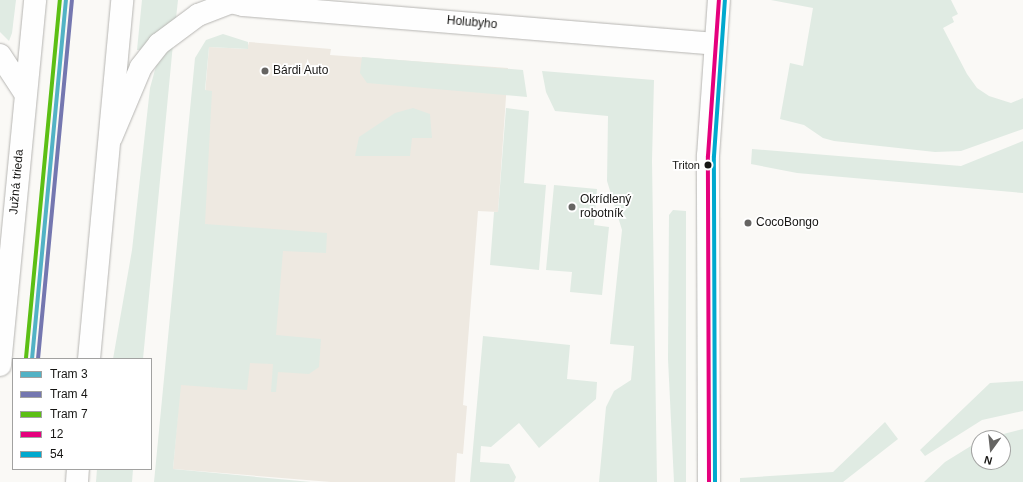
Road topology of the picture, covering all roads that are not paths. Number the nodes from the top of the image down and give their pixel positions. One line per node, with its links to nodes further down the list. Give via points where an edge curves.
1 (34, 0): 7 (street, Južná trieda)
2 (122, 0): 8 (street)
3 (719, 0): 5 (street)
4 (226, 2): 5 (street, Holubyho); 8 (street, via 198,15 159,44 141,67)
5 (714, 44): 13 (street, via 708,156)
6 (0, 55): 7 (street)
7 (25, 93): 10 (street, Južná trieda)
8 (109, 145): 9 (street)
9 (88, 358)
10 (0, 365)
11 (78, 470): 12 (street)
12 (77, 482)
13 (709, 482)

